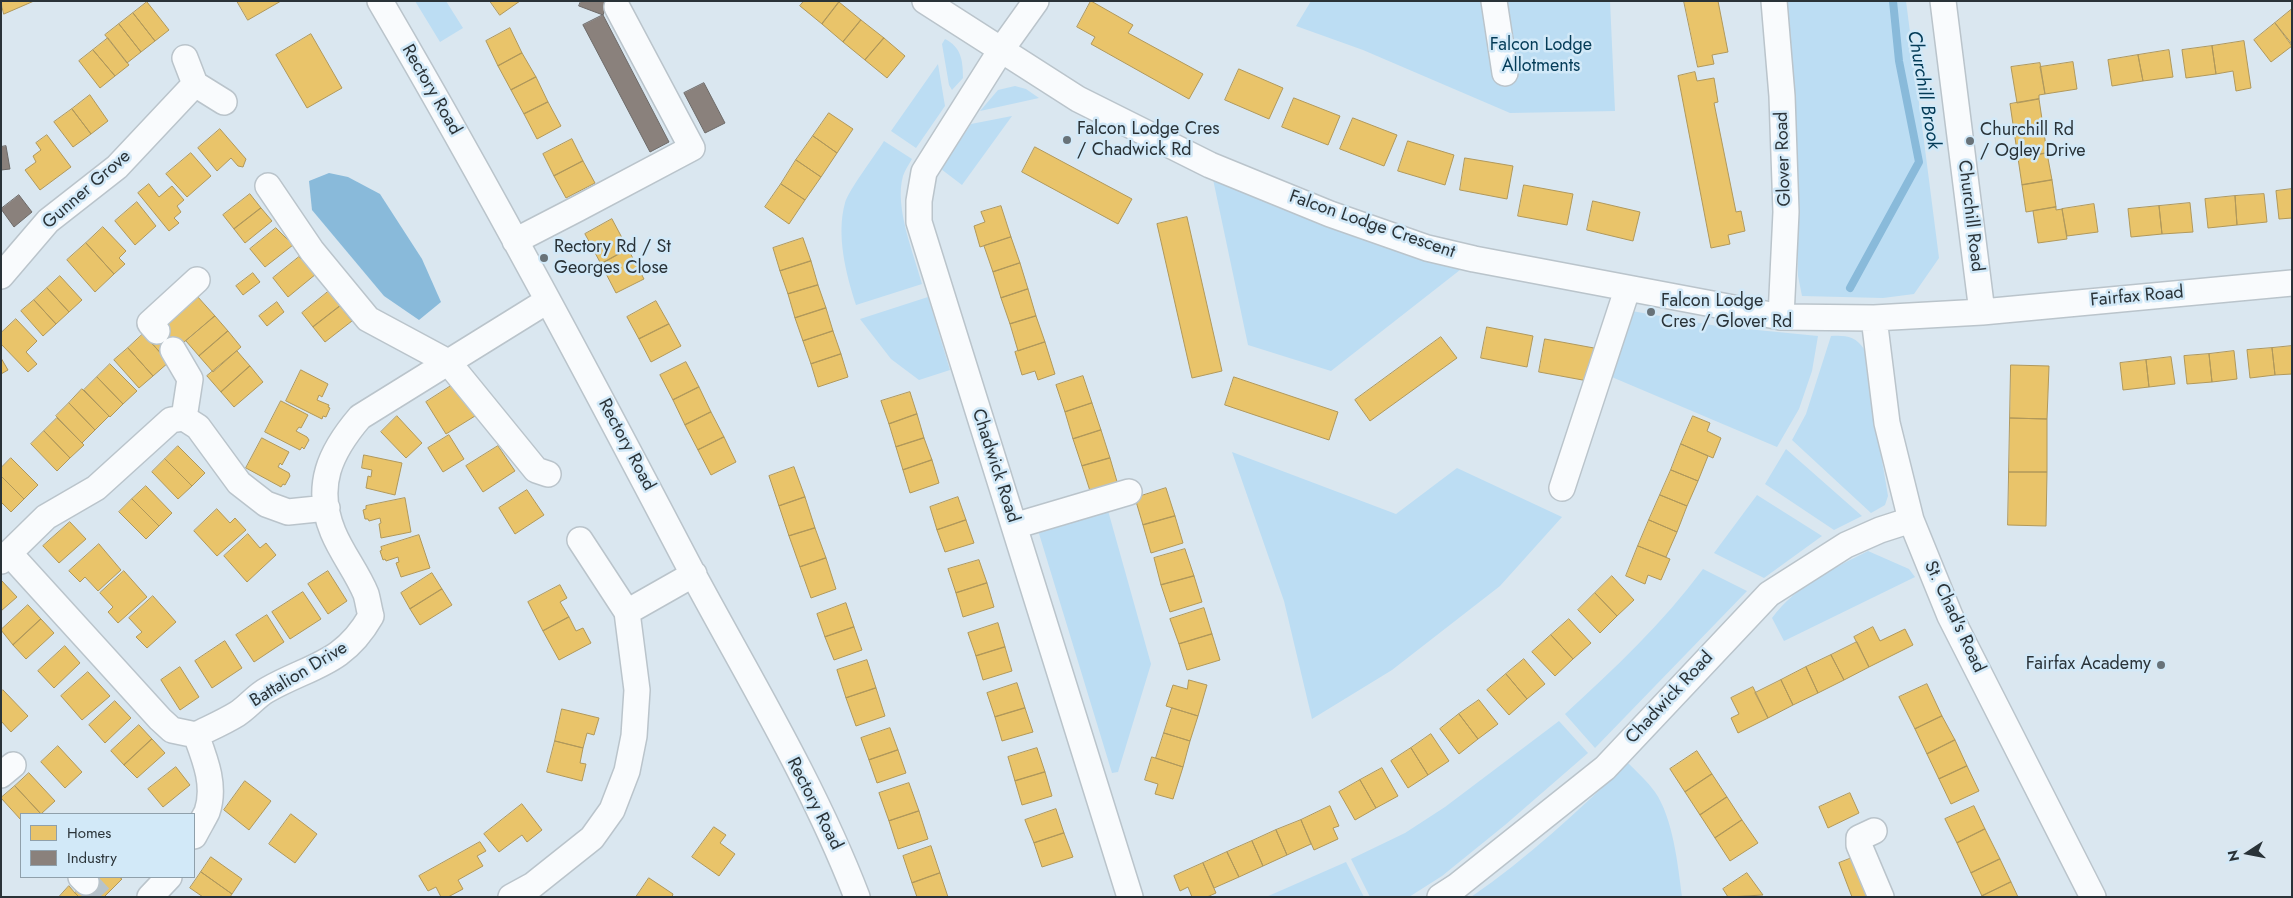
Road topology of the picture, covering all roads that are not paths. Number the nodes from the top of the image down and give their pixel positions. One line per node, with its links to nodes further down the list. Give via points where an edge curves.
1 (380, 1): 14 (street, Rectory Road, via 450,120)
2 (926, 1): 8 (street, Falcon Lodge Crescent)
3 (1036, 1): 8 (street, Chadwick Road)
4 (1494, 1): 10 (street)
5 (1774, 1): 21 (street, Glover Road, via 1782,96 1786,212)
6 (1943, 1): 20 (street, Churchill Road)
7 (617, 7): 14 (street, via 692,148)
8 (1002, 50): 18 (street, Falcon Lodge Crescent, via 1078,99 1210,165 1330,214 1427,248); 32 (street, Chadwick Road, via 924,172 919,222)
9 (185, 58): 11 (street)
10 (1505, 73)
11 (195, 84): 12 (street); 15 (street, Gunner Grove, via 117,167 48,221)
12 (224, 102)
13 (268, 186): 25 (street, via 312,251 368,319)
14 (515, 241): 19 (street, Rectory Road)
15 (1, 276)
16 (197, 280): 23 (street, via 150,323)
17 (2292, 283): 20 (street, Fairfax Road)
18 (1628, 290): 21 (street, Falcon Lodge Crescent); 28 (street)
19 (548, 300): 25 (street, Battalion Drive); 35 (street, Rectory Road)
20 (1982, 312): 22 (street, Falcon Lodge Crescent)
21 (1781, 318): 22 (street, Falcon Lodge Crescent)
22 (1874, 318): 31 (street, St. Chad's Road, via 1887,422)
23 (157, 331)
24 (173, 350): 26 (street, via 190,379)
25 (448, 362): 27 (street, via 536,470); 30 (street, Battalion Drive, via 360,417 347,432 327,470 324,489)
26 (184, 418): 30 (street, via 198,427 239,483 266,504 288,512); 34 (street, via 171,420 96,488 46,517)
27 (548, 474)
28 (1562, 488)
29 (1129, 492): 32 (street)
30 (327, 508): 37 (street, Battalion Drive, via 333,532 366,595 371,616 366,626 340,654 265,691 238,713)
31 (1911, 520): 45 (street, Chadwick Road, via 1846,545 1768,594 1605,768); 47 (street, St. Chad's Road, via 1950,616)
32 (1014, 526): 44 (street, Chadwick Road)
33 (580, 540): 36 (street)
34 (5, 557): 37 (street, via 160,719 172,730)
35 (694, 574): 36 (street); 43 (street, Rectory Road, via 822,816)
36 (627, 612): 42 (street, via 637,690 634,736 627,771 612,810 592,838 533,885)
37 (196, 735): 39 (street, via 208,769 210,790 207,811)
38 (1874, 831): 46 (street, via 1859,838 1859,845)
39 (195, 834)
40 (168, 878): 41 (street)
41 (150, 897)
42 (512, 897)
43 (857, 897)
44 (1130, 897)
45 (1440, 897)
46 (1881, 897)
47 (2093, 897)

